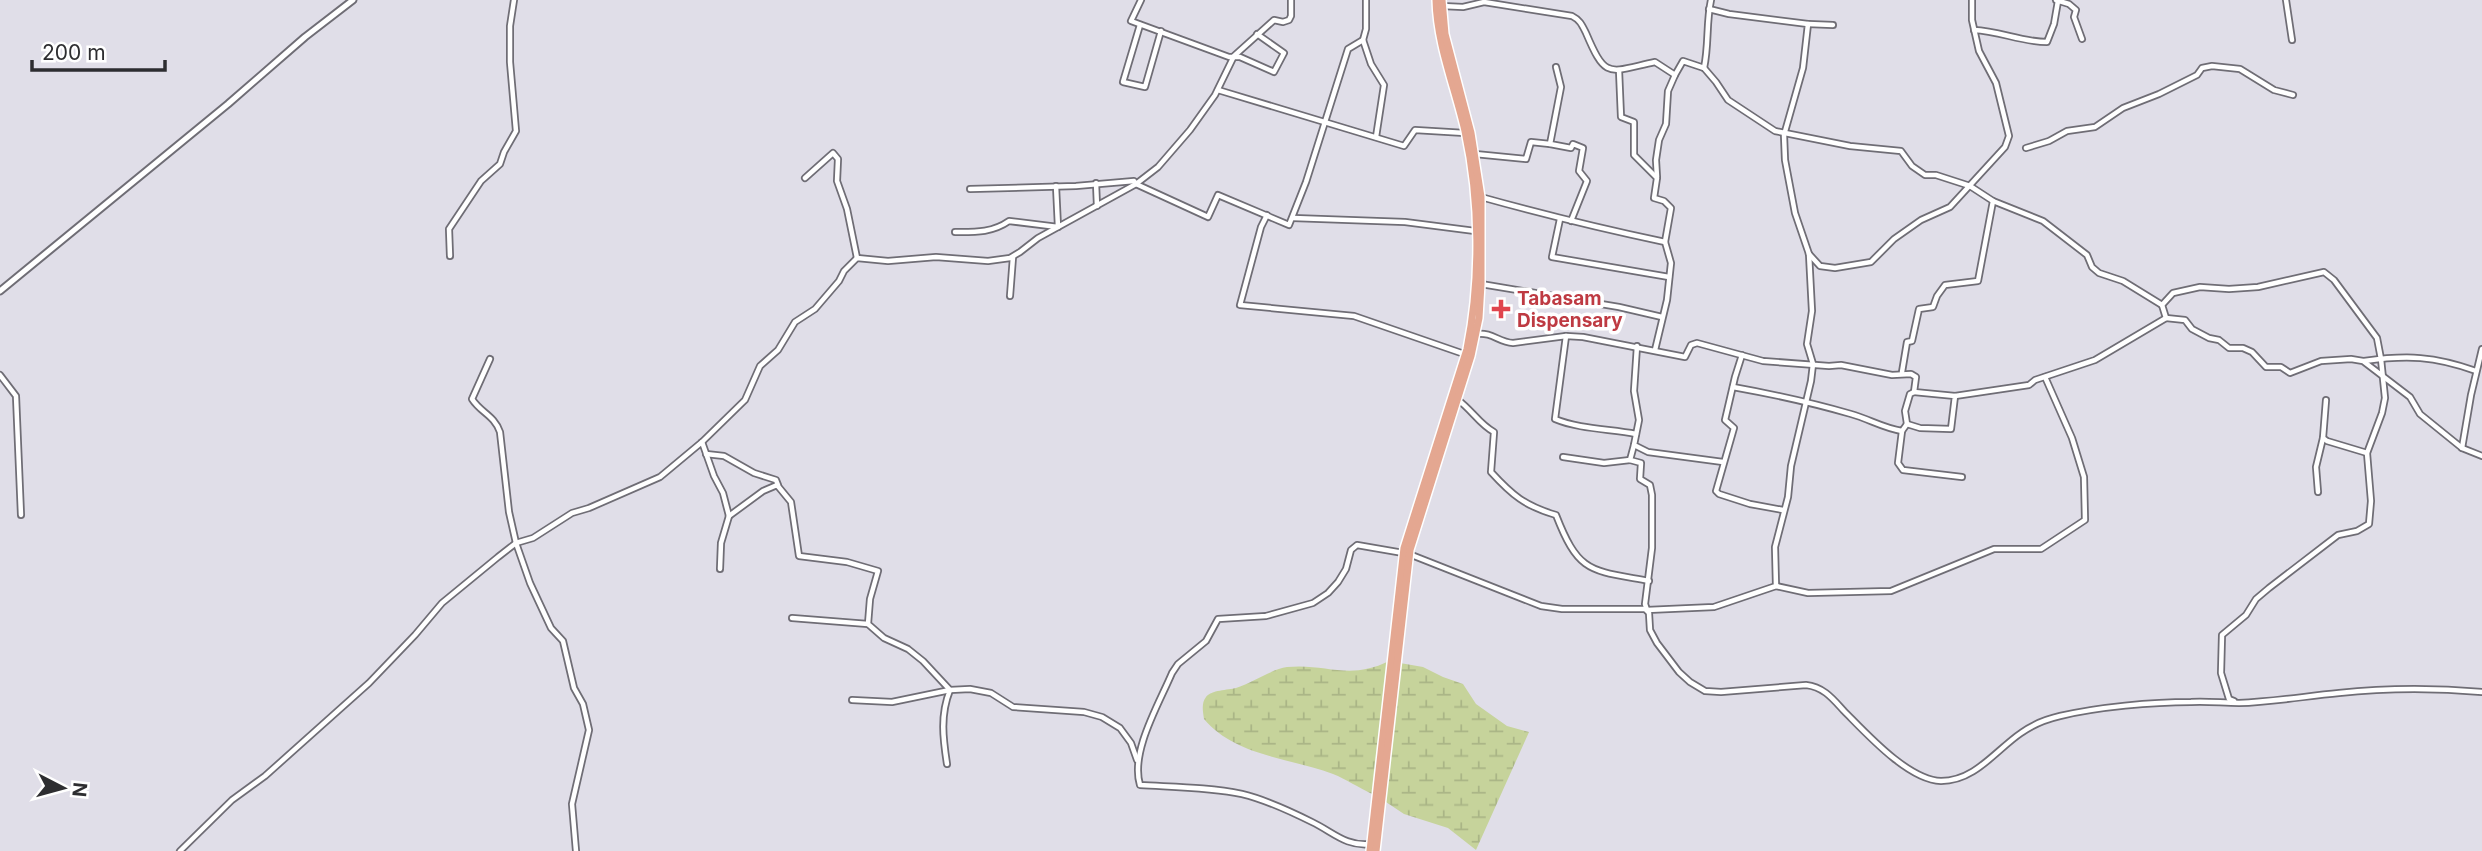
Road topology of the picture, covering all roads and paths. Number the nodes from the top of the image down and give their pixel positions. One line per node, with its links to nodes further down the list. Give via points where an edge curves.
1 (353, 0): 60 (street)
2 (514, 0): 55 (street, via 510,48 516,131 500,164 481,181 449,229)
3 (1141, 0): 15 (street, via 1131,22)
4 (1291, 0): 18 (street, via 1289,20 1274,20)
5 (1366, 0): 20 (street)
6 (1711, 0): 12 (street)
7 (1972, 0): 16 (street)
8 (2286, 0): 21 (street)
9 (2057, 1): 11 (street); 16 (street, via 2047,42)
10 (1440, 2): 25 (street, via 1463,6 1484,2 1572,16 1582,25 1599,62); 30 (main road, via 1439,36); 35 (main road)
11 (2070, 2): 19 (street)
12 (1709, 9): 13 (street); 24 (street)
13 (1808, 24): 14 (street); 31 (street, via 1803,68)
14 (1833, 24)
15 (1140, 25): 17 (street); 17 (street, via 1124,82 1145,87)
16 (1974, 30): 41 (street, via 1996,83 2009,136 2005,147)
17 (1161, 31): 22 (street)
18 (1257, 34): 22 (street); 22 (street, via 1284,53 1274,72)
19 (2082, 39)
20 (1363, 40): 29 (street, via 1348,49); 32 (street, via 1384,85)
21 (2292, 40)
22 (1234, 56): 27 (street)
23 (1556, 67): 33 (street, via 1561,87)
24 (1703, 68): 26 (street, via 1683,61); 31 (street, via 1728,100)
25 (1619, 70): 26 (street, via 1655,62); 37 (street, via 1621,117 1634,122 1634,155)
26 (1675, 75): 37 (street, via 1659,139)
27 (1219, 90): 29 (street); 39 (street, via 1190,130)
28 (2293, 95): 34 (street, via 2274,90 2240,69 2212,66 2123,108 2095,127 2067,131)
29 (1325, 123): 32 (street); 47 (street)
30 (1465, 133): 32 (street, via 1415,130 1404,146); 51 (main road)
31 (1784, 135): 41 (street, via 1901,151 1925,174); 54 (street, via 1795,213)
32 (1376, 137)
33 (1550, 144): 35 (street, via 1531,142 1526,159); 49 (street, via 1583,148 1579,171 1587,185)
34 (2026, 148)
35 (1475, 154): 43 (main road)
36 (805, 178): 57 (street, via 833,153 838,159 837,181)
37 (1657, 178): 53 (street, via 1654,198 1671,208)
38 (1096, 183): 39 (street); 40 (street); 45 (street)
39 (1136, 184): 45 (street); 46 (street, via 1208,217 1218,195)
40 (1056, 186): 42 (street); 50 (street)
41 (1970, 186): 44 (street); 54 (street, via 1950,207 1921,220 1871,262 1835,268 1821,266)
42 (970, 189)
43 (1481, 197): 48 (street); 59 (main road)
44 (1993, 201): 62 (street, via 2043,221 2087,255 2099,273 2123,281); 78 (street, via 1978,281 1945,285 1935,305 1919,309)
45 (1097, 205): 50 (street)
46 (1266, 215): 47 (street, via 1289,225); 71 (street, via 1240,305 1354,316)
47 (1293, 218): 51 (street, via 1405,222)
48 (1560, 219): 49 (street); 58 (street, via 1552,257)
49 (1570, 221): 53 (street)
50 (1058, 227): 52 (street, via 1009,221 982,232); 56 (street)
51 (1475, 231): 71 (main road)
52 (955, 232)
53 (1665, 242): 58 (street)
54 (1809, 254): 76 (street, via 1812,311 1807,344)
55 (450, 256)
56 (1013, 256): 57 (street, via 988,261); 61 (street)
57 (858, 258): 92 (street, via 815,309 795,322 778,350 760,366 745,400)
58 (1670, 277): 63 (street)
59 (1481, 284): 63 (street); 65 (main road)
60 (0, 291)
61 (1010, 296)
62 (2162, 305): 64 (street); 73 (street, via 2173,293 2258,287 2324,272 2377,338)
63 (1662, 317): 69 (street)
64 (2166, 318): 74 (street, via 2185,320 2229,348 2252,352 2266,367 2281,367 2290,373 2320,361); 81 (street, via 2095,360)
65 (1476, 334): 66 (street, via 1487,333 1513,343); 71 (main road)
66 (1566, 336): 67 (street); 90 (street, via 1555,419 1570,426)
67 (1637, 346): 69 (street); 90 (street)
68 (2482, 349): 75 (street)
69 (1655, 350): 70 (street, via 1685,357 1697,343)
70 (1742, 355): 76 (street); 82 (street)
71 (1468, 356): 85 (main road); 108 (main road, via 1414,512)
72 (491, 359): 107 (street, via 472,399 496,421 500,432)
73 (2381, 359): 74 (street); 77 (street, via 2442,360); 80 (street)
74 (2363, 361): 80 (street)
75 (2480, 361): 77 (street)
76 (1813, 364): 78 (street, via 1892,375); 87 (street)
77 (2476, 371): 94 (street)
78 (1902, 372): 83 (street, via 1916,377)
79 (0, 375): 105 (street, via 16,396)
80 (2382, 375): 94 (street); 95 (street, via 2384,406)
81 (2045, 377): 84 (street, via 2029,385); 111 (street, via 2084,477 2085,520 2041,549 1994,548 1891,590 1808,593)
82 (1733, 387): 87 (street); 100 (street, via 1725,420 1734,428)
83 (1914, 392): 84 (street); 88 (street, via 1905,411)
84 (1955, 396): 88 (street, via 1951,429)
85 (1458, 400): 108 (main road); 110 (street, via 1494,432 1491,472 1521,501 1556,515 1574,555 1584,565)
86 (2326, 400): 91 (street)
87 (1806, 404): 89 (street); 104 (street)
88 (1907, 424): 89 (street)
89 (1902, 431): 101 (street, via 1898,463 1903,470)
90 (1636, 434): 93 (street)
91 (2323, 438): 95 (street); 103 (street, via 2316,467)
92 (702, 442): 96 (street); 107 (street, via 660,477 572,513 533,538)
93 (1634, 445): 99 (street); 100 (street, via 1648,452)
94 (2462, 449): 97 (street)
95 (2367, 453): 118 (street, via 2369,524 2338,535 2256,599 2246,615 2222,635 2221,673 2229,698)
96 (706, 454): 102 (street, via 723,456 776,480); 106 (street)
97 (2482, 456)
98 (1563, 457): 99 (street, via 1604,463)
99 (1630, 460): 110 (street, via 1641,463 1640,479 1652,489)
100 (1723, 462): 104 (street, via 1716,488 1719,494)
101 (1962, 477)
102 (777, 485): 106 (street); 114 (street, via 791,502 799,556 878,571)
103 (2318, 492)
104 (1783, 510): 111 (street, via 1775,547)
105 (21, 515)
106 (729, 516): 109 (street)
107 (516, 543): 122 (street, via 442,603 369,683); 123 (street, via 551,628 563,640 589,730 572,804)
108 (1406, 554): 112 (street, via 1541,606); 119 (street, via 1354,546 1338,582 1313,603 1266,616 1218,619 1206,641 1172,673); 121 (main road)
109 (720, 569)
110 (1648, 581): 112 (street)
111 (1776, 586): 112 (street, via 1714,607)
112 (1647, 610): 118 (street, via 1653,636 1679,672 1698,687 1721,692 1806,685 1819,688 1903,765 1931,780 1948,780 1971,771 2027,729 2061,716 2175,702)
113 (792, 618): 114 (street)
114 (868, 624): 115 (street, via 923,661)
115 (950, 690): 117 (street, via 892,702); 119 (street, via 991,693 1013,707 1102,717 1120,728); 120 (street, via 942,734)
116 (2482, 692): 118 (street, via 2387,690)
117 (852, 700)
118 (2238, 703)
119 (1138, 761): 121 (street, via 1139,785 1244,794)
120 (947, 764)
121 (1372, 849)
122 (180, 851)
123 (576, 851)

